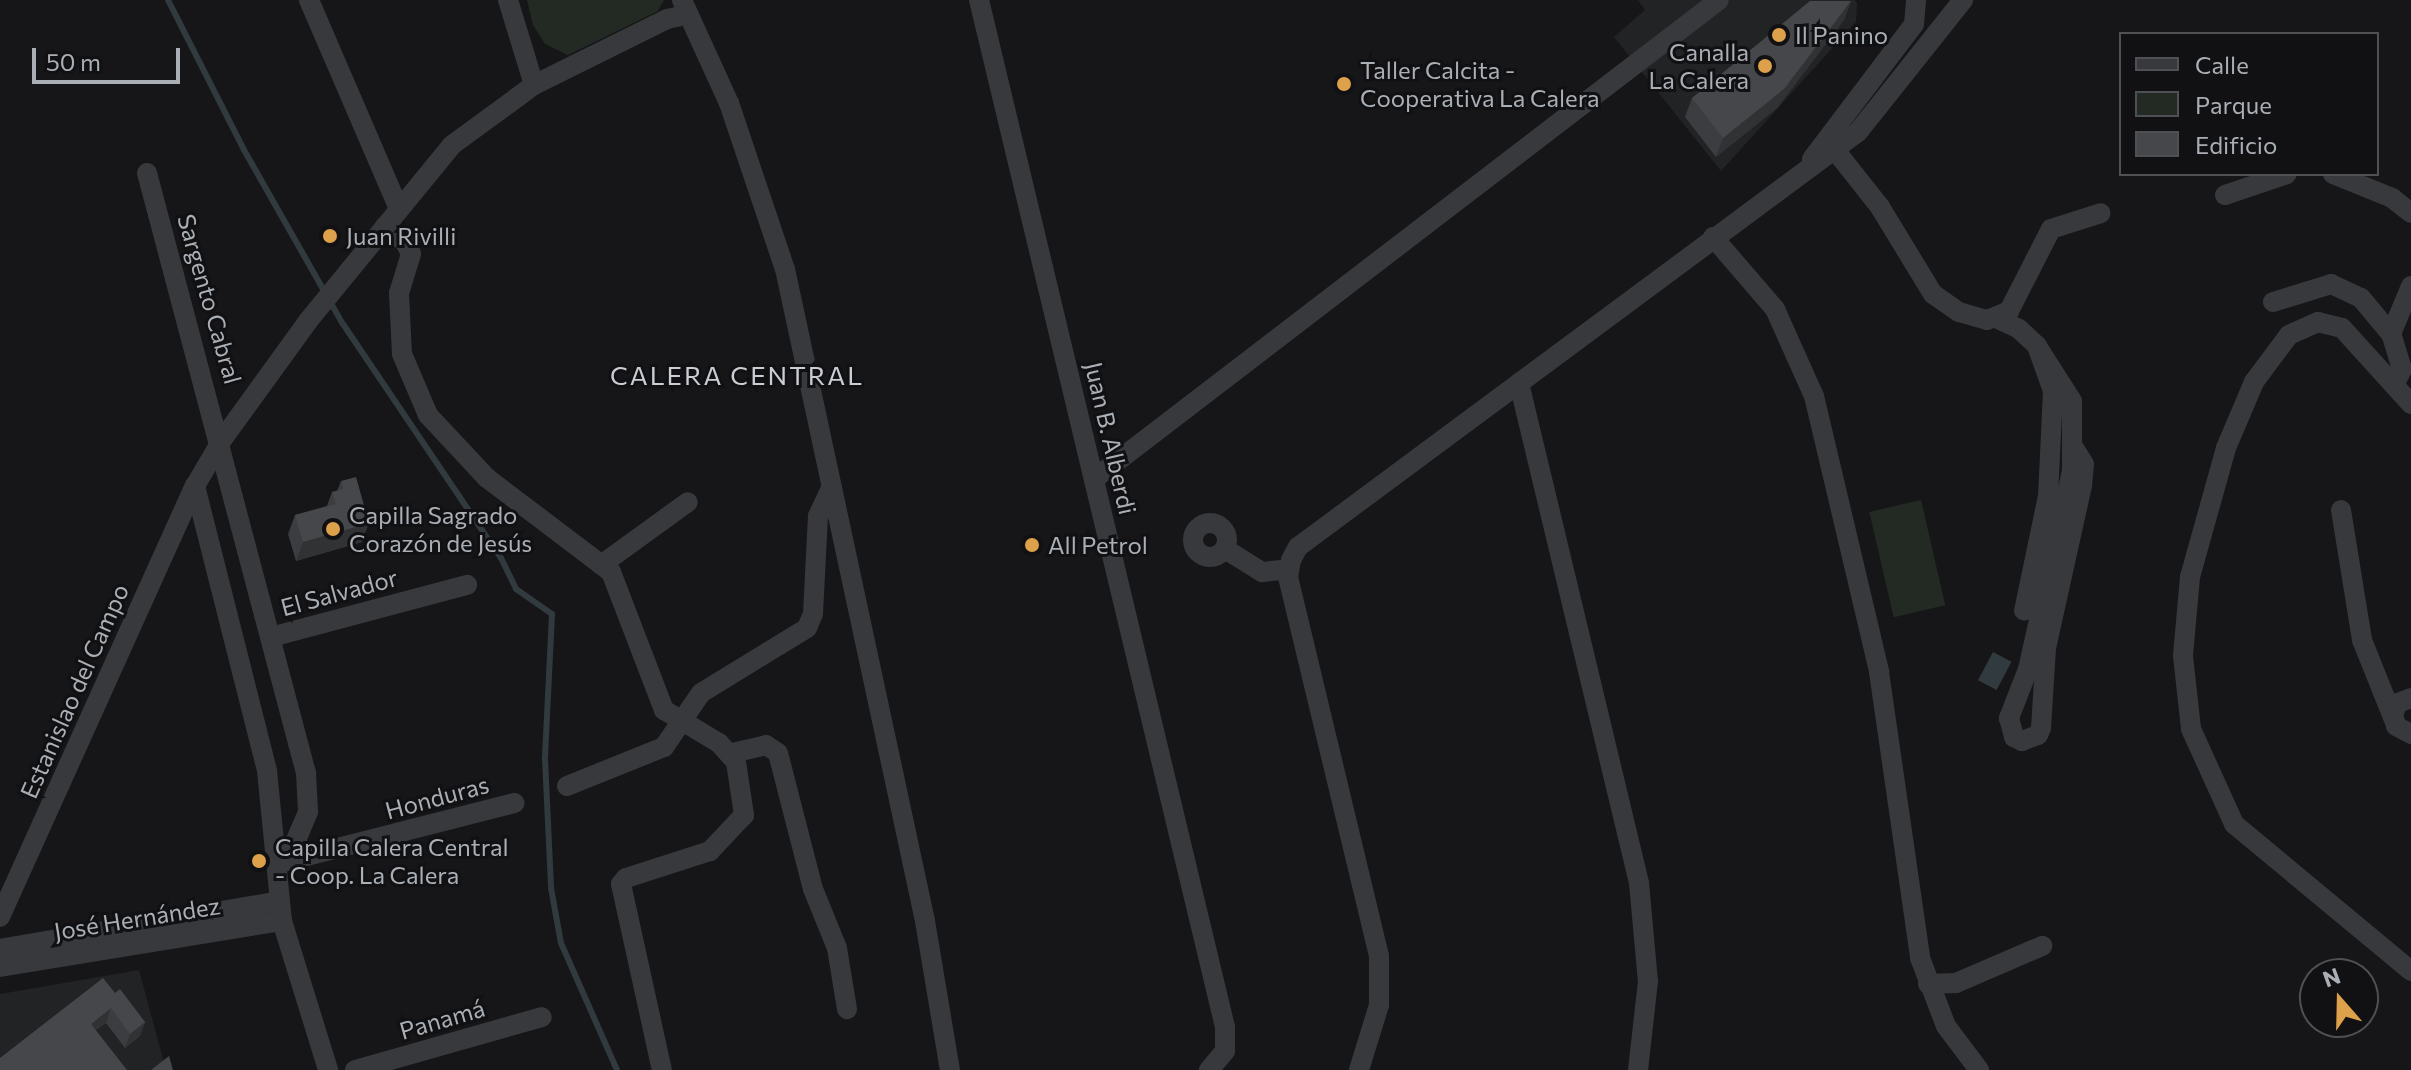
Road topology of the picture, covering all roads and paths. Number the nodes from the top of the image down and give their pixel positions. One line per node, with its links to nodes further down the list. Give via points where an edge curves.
1 (309, 0): 17 (street)
2 (508, 0): 10 (street)
3 (979, 0): 32 (street, Juan B. Alberdi)
4 (1916, 0): 8 (street)
5 (1963, 0): 9 (street)
6 (1720, 1): 32 (street)
7 (684, 7): 10 (street, Estanislao del Campo); 34 (street, via 729,103 772,226 799,324)
8 (1914, 24): 9 (street); 12 (street)
9 (1938, 30): 11 (street, via 1858,132)
10 (534, 85): 17 (street, Estanislao del Campo, via 452,145)
11 (1835, 150): 12 (street); 24 (street, via 1880,207 1942,304)
12 (1805, 169): 21 (street)
13 (147, 173): 30 (street, Sargento Cabral)
14 (2281, 176): 16 (street)
15 (2338, 176): 19 (street, via 2392,198)
16 (2225, 195)
17 (398, 207): 20 (street, Estanislao del Campo)
18 (2101, 213): 24 (street, via 2051,229 2009,311)
19 (2411, 213)
20 (385, 226): 30 (street, Estanislao del Campo); 38 (street, via 411,254 399,293 402,354 428,415 497,487)
21 (1713, 237): 27 (street); 58 (street, via 1775,309 1814,396 1879,672 1900,834)
22 (2411, 286): 25 (street)
23 (2273, 302): 25 (street, via 2331,284 2361,298)
24 (1998, 319): 26 (street)
25 (2391, 334): 28 (street, via 2402,369)
26 (2037, 346): 31 (street, via 2072,401); 41 (street, via 2053,391 2051,465)
27 (1519, 383): 39 (street, via 1298,547); 67 (street, via 1639,883 1648,981)
28 (2394, 385): 29 (street); 57 (street, via 2342,328 2330,323 2297,328 2272,358 2239,410 2199,542 2185,611 2183,677 2191,729 2234,824)
29 (2411, 404)
30 (222, 440): 33 (street, Estanislao del Campo); 42 (street, Sargento Cabral)
31 (2072, 445): 31 (street, via 2068,492 2028,669 2009,718 2014,737 2022,741 2038,735 2041,728 2046,648 2082,486 2084,464)
32 (1094, 479): 65 (street, Juan B. Alberdi, via 1225,1027 1225,1051)
33 (195, 486): 51 (street, via 267,771); 53 (street, Estanislao del Campo)
34 (831, 488): 46 (street, via 818,516 813,614 807,628 701,693); 64 (street, via 925,921)
35 (688, 502): 38 (street)
36 (2341, 510): 43 (street, via 2362,640)
37 (1225, 549): 39 (street, via 1262,572)
38 (601, 565): 46 (street, via 618,582 664,710)
39 (1289, 569): 66 (street, via 1379,956 1379,1005)
40 (467, 585): 42 (street, El Salvador)
41 (2024, 611)
42 (271, 637): 51 (street, Sargento Cabral, via 309,795 302,829)
43 (2377, 680): 44 (street); 45 (street)
44 (2407, 699): 45 (street)
45 (2394, 720): 47 (street)
46 (681, 722): 48 (street); 49 (street, via 664,747)
47 (2411, 734)
48 (732, 753): 59 (street, via 766,745 778,753 813,889 837,948); 63 (street, via 744,815 710,851 621,884)
49 (567, 786)
50 (514, 803): 51 (street, Honduras)
51 (279, 863): 52 (street)
52 (281, 911): 55 (street, José Hernández); 56 (street, José Hernández); 61 (street)
53 (0, 917)
54 (2042, 946): 58 (street, via 1956,983)
55 (0, 949)
56 (0, 967)
57 (2411, 971)
58 (1928, 984): 68 (street, via 1952,1036)
59 (847, 1009)
60 (542, 1017): 62 (street, Panamá)
61 (328, 1070)
62 (355, 1070)
63 (662, 1070)
64 (950, 1070)
65 (1209, 1070)
66 (1359, 1070)
67 (1638, 1070)
68 (1979, 1070)

